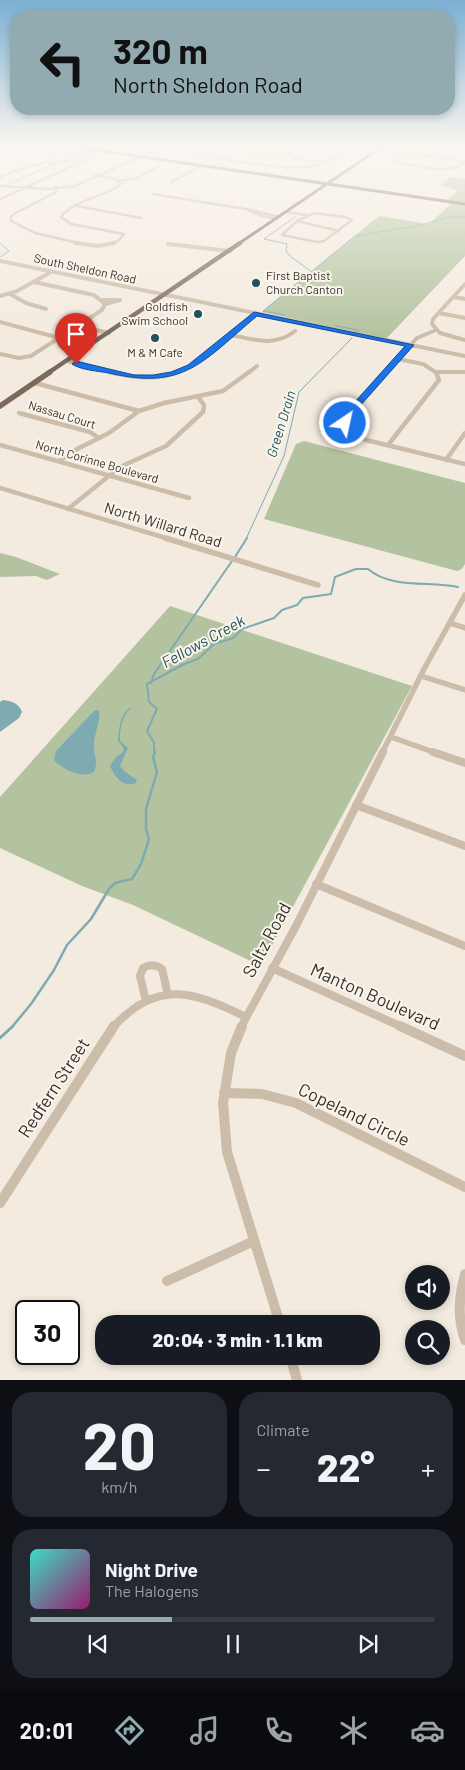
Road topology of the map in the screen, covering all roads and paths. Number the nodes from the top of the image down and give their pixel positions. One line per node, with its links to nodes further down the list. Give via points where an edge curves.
1 (25, 208): 2 (street, via 14,214 11,221 37,234 101,246 124,237 124,234 62,220 62,213)
2 (71, 208)
3 (89, 208): 8 (street)
4 (242, 208): 9 (street)
5 (292, 208): 6 (main road)
6 (287, 212): 7 (street); 9 (main road)
7 (306, 215): 10 (street); 11 (street, via 317,213 351,219)
8 (141, 218)
9 (278, 218): 13 (main road)
10 (297, 221): 11 (street); 11 (street, via 282,235 321,242)
11 (339, 230)
12 (168, 244): 13 (street)
13 (230, 251): 19 (main road)
14 (0, 262): 15 (street, South Sheldon Road)
15 (52, 272): 16 (street); 19 (street, South Sheldon Road)
16 (34, 282): 18 (street); 28 (street, via 91,294 104,302 102,310)
17 (465, 284): 21 (street)
18 (10, 294): 20 (street); 23 (street)
19 (165, 295): 24 (street, South Sheldon Road); 31 (main road)
20 (0, 296)
21 (454, 296): 22 (street); 25 (street)
22 (465, 298)
23 (46, 309)
24 (256, 314): 32 (street); 35 (street, South Sheldon Road)
25 (439, 314): 26 (street); 29 (street, via 432,322)
26 (465, 318)
27 (0, 322): 33 (street)
28 (79, 326): 31 (street); 33 (street)
29 (436, 330): 34 (street); 35 (street, via 420,335)
30 (296, 331): 32 (street, via 284,340 274,342)
31 (110, 333): 39 (main road)
32 (232, 334): 39 (street, via 191,367 165,376 129,376)
33 (59, 338): 36 (street, via 29,360)
34 (465, 340)
35 (410, 345): 37 (street, South Sheldon Road); 38 (street)
36 (0, 354)
37 (465, 356)
38 (398, 359): 41 (street, via 421,364); 51 (street, via 346,416 345,423 361,438)
39 (67, 361): 43 (main road)
40 (257, 366): 44 (street, via 228,388)
41 (435, 372): 42 (street); 51 (street, via 438,383)
42 (465, 372)
43 (35, 383): 45 (main road); 46 (street)
44 (198, 397): 46 (street, via 164,403); 55 (street, via 205,407 200,417 166,446 122,466)
45 (0, 406)
46 (139, 412): 49 (street)
47 (19, 413): 49 (street, Nassau Court, via 90,432)
48 (465, 432): 52 (street)
49 (99, 438): 53 (street)
50 (0, 445): 53 (street, North Corinne Boulevard)
51 (388, 446): 52 (street)
52 (446, 460): 54 (street)
53 (59, 461): 55 (street, North Corinne Boulevard)
54 (465, 464)
55 (109, 476): 57 (street, North Corinne Boulevard); 58 (street)
56 (0, 488): 58 (street, North Willard Road)
57 (189, 498)
58 (68, 509): 59 (street, North Willard Road)
59 (318, 585)
60 (465, 596): 61 (street, Saltz Road)
61 (450, 624): 62 (street); 63 (street, Saltz Road)
62 (465, 628)
63 (420, 676): 64 (street); 65 (street, Saltz Road)
64 (465, 690)
65 (391, 737): 66 (street); 67 (street, Saltz Road)
66 (465, 763)
67 (356, 805): 68 (street); 69 (street, Saltz Road)
68 (465, 846)
69 (316, 884): 70 (street); 71 (street, Saltz Road)
70 (465, 946)
71 (272, 968): 74 (street, Saltz Road); 75 (street, Manton Boulevard)
72 (168, 995): 73 (street, Redfern Street); 73 (street, via 162,969 149,965 143,968 140,976); 74 (street, Redfern Street, via 184,994 208,999)
73 (146, 1001): 78 (street, Redfern Street, via 125,1015 110,1032)
74 (246, 1017): 76 (street, Saltz Road, via 231,1053)
75 (465, 1056)
76 (224, 1093): 77 (street, Copeland Circle, via 262,1094 296,1103); 79 (street, Saltz Road, via 227,1152)
77 (465, 1188)
78 (0, 1203)
79 (254, 1241): 81 (street); 82 (street, Saltz Road)
80 (465, 1274): 83 (street, via 458,1310)
81 (168, 1281)
82 (277, 1315)
83 (465, 1340)
84 (293, 1365): 85 (street)
85 (297, 1380)

